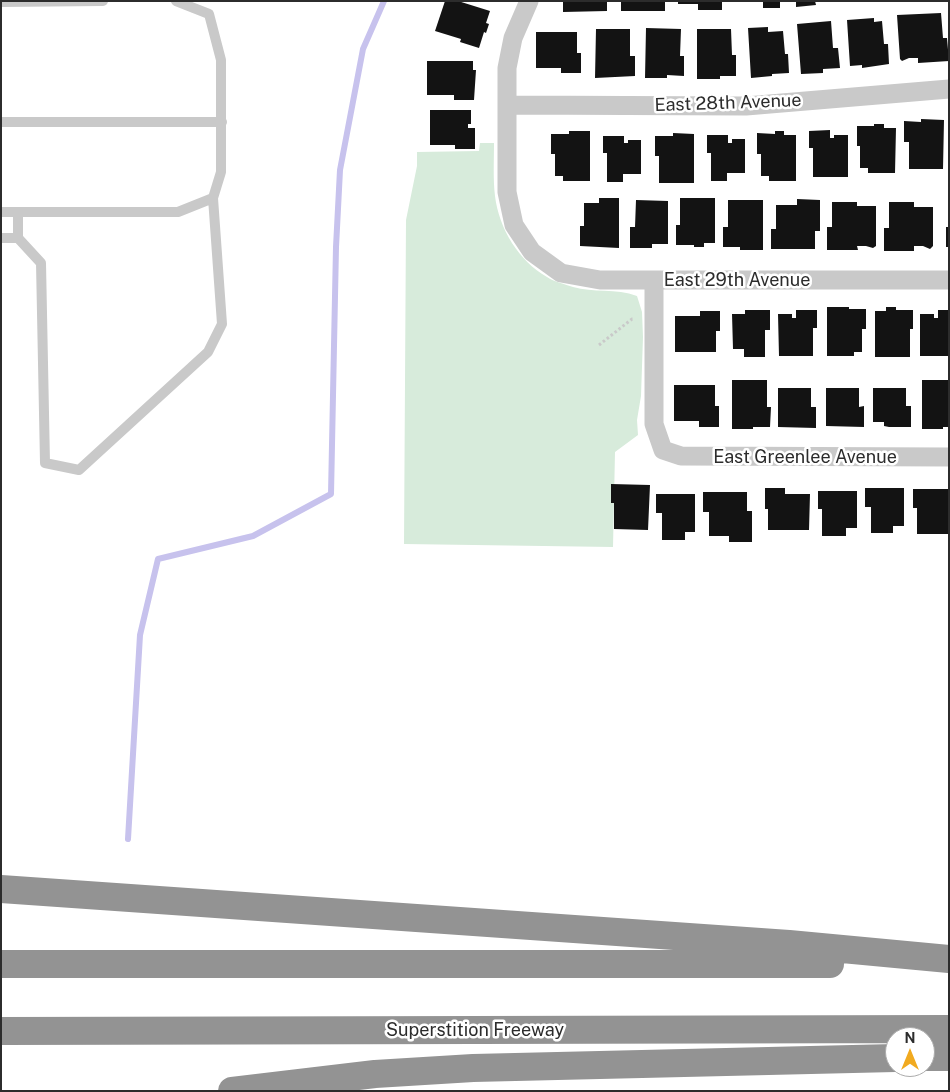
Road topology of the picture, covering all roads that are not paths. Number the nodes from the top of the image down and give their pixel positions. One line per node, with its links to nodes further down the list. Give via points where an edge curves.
1 (103, 1): 4 (lane)
2 (176, 1): 8 (lane, via 209,14 222,60)
3 (529, 1): 6 (street, East 29th Avenue, via 506,68)
4 (1, 2)
5 (949, 89): 6 (street, East 28th Avenue, via 746,106)
6 (507, 105): 14 (street, East 29th Avenue, via 506,192 514,226 532,252 561,273 600,280)
7 (1, 122): 8 (lane)
8 (222, 122): 9 (lane, via 222,172)
9 (213, 198): 11 (lane, via 178,212); 13 (lane, via 222,324 208,352 79,470 45,463 41,263)
10 (1, 212): 11 (lane)
11 (18, 212): 13 (lane)
12 (1, 238): 13 (lane)
13 (18, 238)
14 (654, 280): 15 (street, East 29th Avenue); 16 (street, East Greenlee Avenue, via 654,424 663,450 681,456)
15 (949, 280)
16 (949, 457)
17 (1, 889): 18 (highway, via 779,943)
18 (949, 960)
19 (1, 964): 20 (highway)
20 (949, 964)
21 (949, 1029): 22 (highway, Superstition Freeway)
22 (1, 1031)
23 (935, 1057): 24 (highway)
24 (949, 1057)
25 (885, 1058): 26 (highway, via 473,1068 375,1074)
26 (232, 1091)

